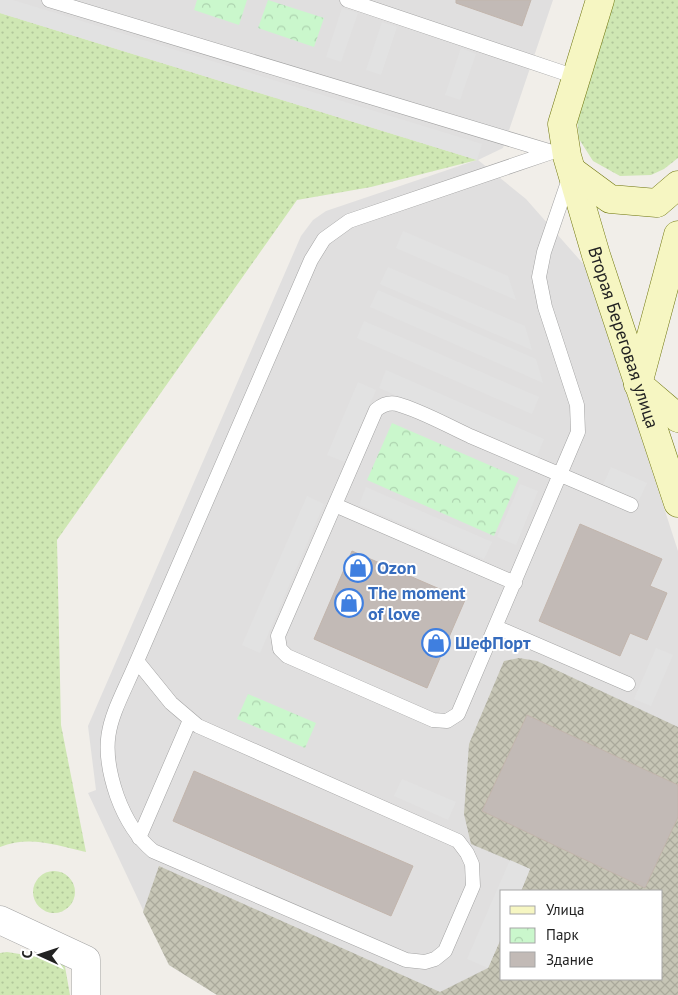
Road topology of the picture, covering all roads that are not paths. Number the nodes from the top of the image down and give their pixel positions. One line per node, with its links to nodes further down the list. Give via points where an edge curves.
1 (49, 0): 4 (lane)
2 (348, 0): 5 (lane)
3 (600, 0): 5 (street)
4 (73, 4): 6 (lane)
5 (576, 77): 6 (street, Вторая Береговая улица, via 562,124)
6 (563, 160): 7 (street, via 610,199 657,203); 9 (street, Вторая Береговая улица); 11 (lane, via 540,277 545,307 579,415 575,442); 17 (lane, via 348,221 324,239 311,260)
7 (678, 185)
8 (678, 235): 9 (street)
9 (638, 384): 10 (street); 12 (street, Вторая Береговая улица)
10 (678, 418)
11 (561, 475): 13 (lane, via 390,403 376,410); 14 (lane); 15 (lane)
12 (678, 504)
13 (335, 505): 15 (lane); 16 (lane, via 278,636 280,649 287,656 433,720 447,722 458,714)
14 (631, 505)
15 (515, 583): 16 (lane)
16 (496, 627): 18 (lane)
17 (138, 661): 19 (lane); 20 (lane, via 110,726 106,751 122,809)
18 (628, 684)
19 (190, 720): 20 (lane); 20 (lane, via 209,732 458,842 468,853 472,864 473,886 445,952 425,962 406,960 153,851)
20 (139, 838)
21 (0, 920): 22 (street, via 86,960)
22 (86, 995)

